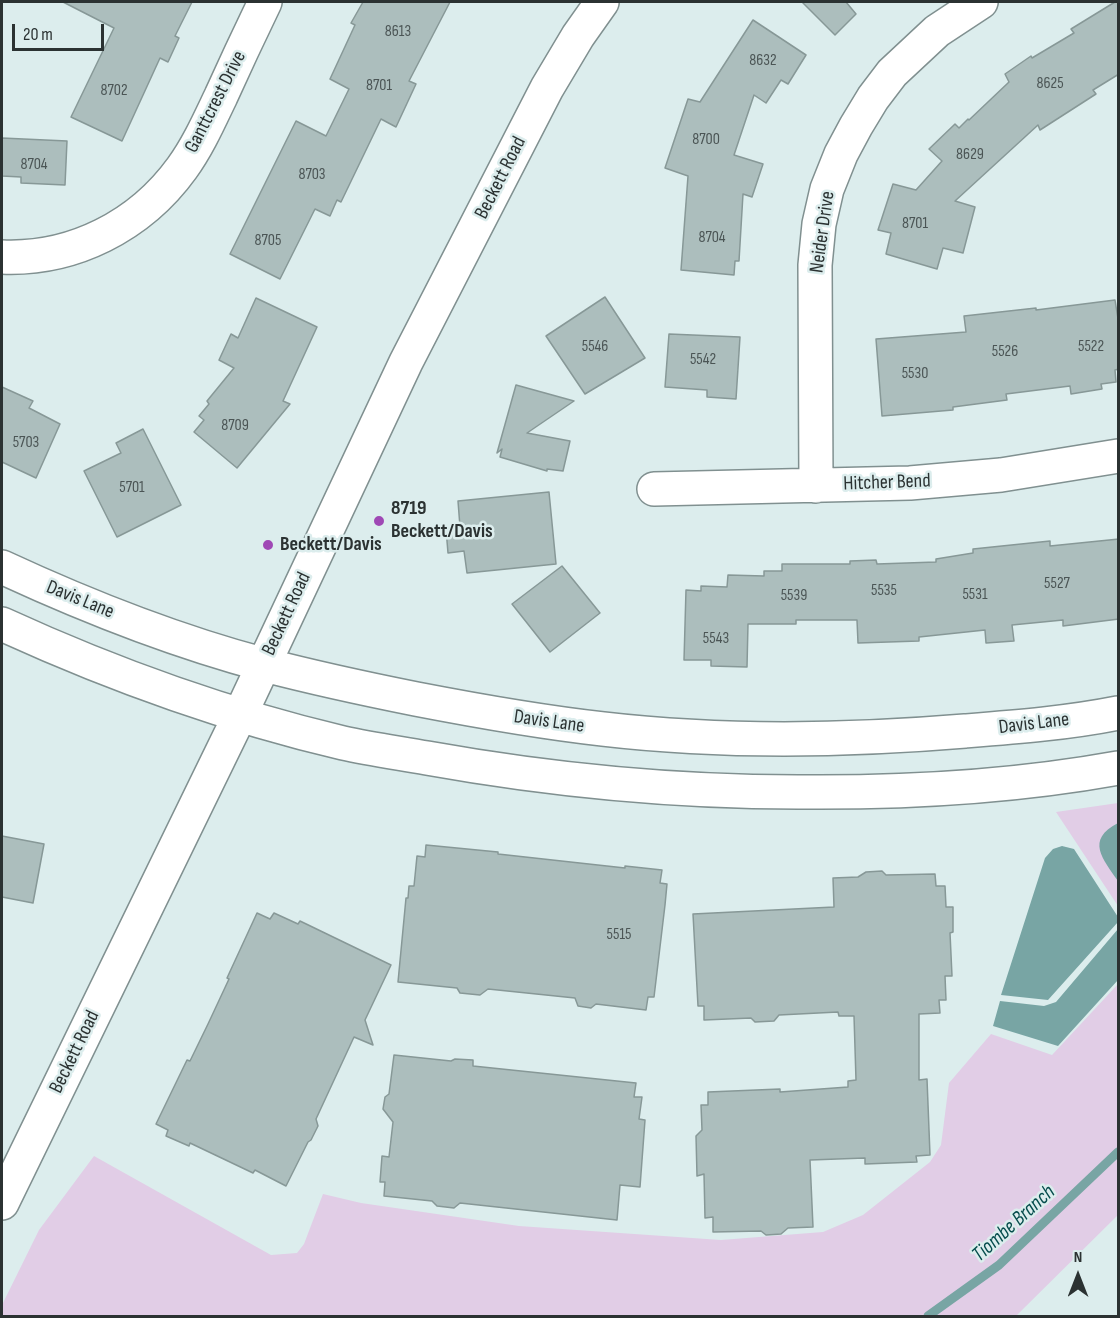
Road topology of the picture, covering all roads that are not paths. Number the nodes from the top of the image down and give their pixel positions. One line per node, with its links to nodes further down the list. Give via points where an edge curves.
1 (265, 2): 4 (street, Ganttcrest Drive, via 201,138 159,195 102,237 65,250)
2 (602, 2): 10 (street, Beckett Road, via 547,88 417,340)
3 (981, 2): 6 (street, Neider Drive, via 937,31 892,74 856,126 826,189 815,265)
4 (2, 257)
5 (1119, 456): 6 (street, Hitcher Bend, via 980,477)
6 (816, 486): 7 (street, Hitcher Bend)
7 (654, 489)
8 (2, 567): 10 (street, Davis Lane, via 158,631)
9 (2, 624): 12 (street, via 161,690)
10 (263, 664): 11 (street, Davis Lane, via 491,714 706,737 899,737); 12 (street, Beckett Road)
11 (1119, 713)
12 (240, 715): 13 (street, via 344,743 497,770 631,786 738,792 866,792 989,786); 14 (street, Beckett Road)
13 (1119, 768)
14 (2, 1203)

